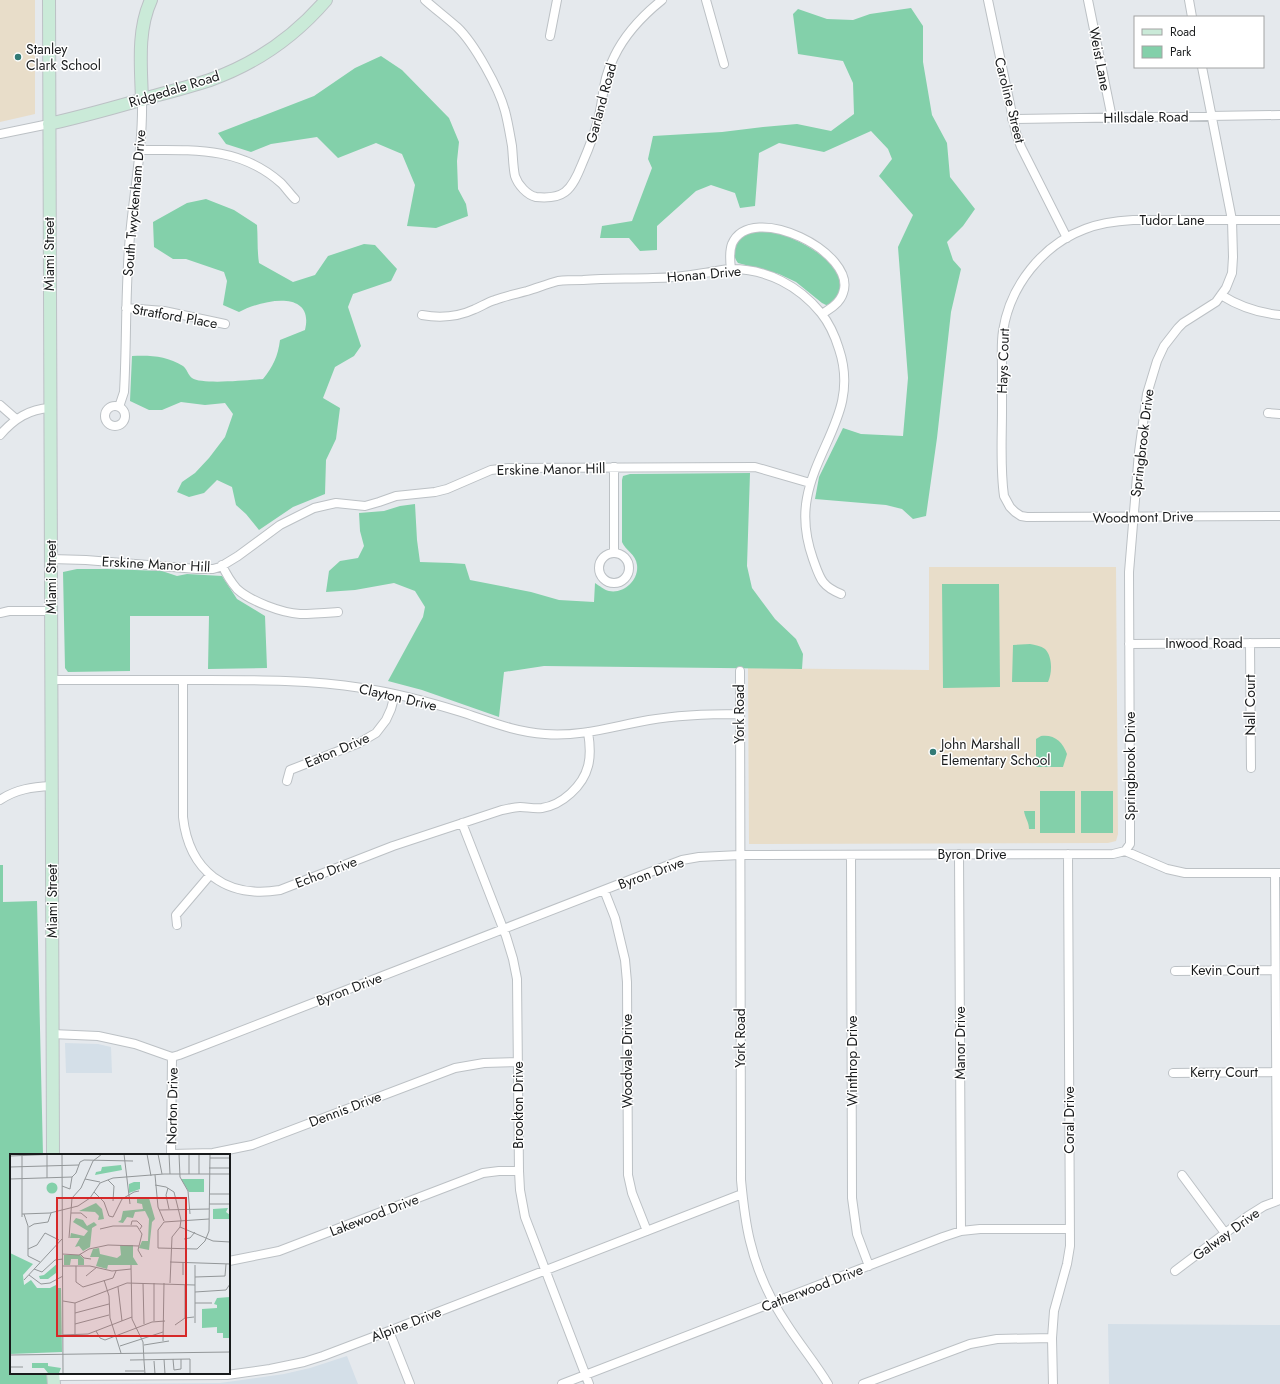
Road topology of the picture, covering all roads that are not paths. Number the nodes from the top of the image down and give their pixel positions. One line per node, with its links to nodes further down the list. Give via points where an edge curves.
1 (49, 0): 20 (street, Miami Street)
2 (151, 0): 15 (street, South Twyckenham Drive, via 141,38)
3 (326, 0): 15 (street, Ridgedale Road, via 293,33 256,59 210,80)
4 (425, 0): 6 (street, Garland Road, via 466,36 489,74 505,111 518,183 532,196 553,198 566,192 576,179 594,133 605,80 614,56 636,24)
5 (557, 0): 12 (street)
6 (662, 0)
7 (706, 0): 13 (street)
8 (988, 0): 19 (street, Caroline Street)
9 (1088, 0): 18 (street, Weist Lane)
10 (1189, 0): 11 (street)
11 (1192, 16)
12 (550, 36)
13 (724, 64)
14 (1202, 68): 16 (street, Springbrook Drive)
15 (142, 100): 20 (street, Ridgedale Road); 22 (street, South Twyckenham Drive)
16 (1212, 116): 17 (street, Hillsdale Road); 18 (street, Hillsdale Road); 24 (street, Springbrook Drive)
17 (1280, 116)
18 (1112, 118): 19 (street, Hillsdale Road)
19 (1012, 119): 26 (street, Caroline Street, via 1020,146)
20 (49, 124): 21 (street, Ridgedale Road); 36 (street, Miami Street)
21 (0, 134)
22 (140, 150): 23 (street, via 204,151 237,157 268,173); 29 (street, South Twyckenham Drive, via 130,235)
23 (295, 199)
24 (1232, 220): 25 (street, Tudor Lane); 26 (street, Tudor Lane, via 1115,221 1085,229); 28 (street, Springbrook Drive, via 1232,272)
25 (1280, 220)
26 (1067, 238): 43 (street, Hays Court, via 1045,253 1031,268 1015,293 1005,321 1002,341 1003,488)
27 (731, 269): 30 (street, Honan Drive, via 755,271 779,280 804,295); 30 (street, via 733,244 744,231 764,227 799,236 829,257 841,271 844,279 843,293 839,301); 31 (street, Honan Drive, via 665,277 560,281 493,300 465,313 435,318)
28 (1221, 296): 32 (street, via 1241,307); 44 (street, Springbrook Drive, via 1209,308 1178,328 1164,346 1157,361 1148,388 1142,423)
29 (126, 308): 33 (street, Stratford Place, via 164,311); 35 (street, South Twyckenham Drive, via 124,392)
30 (822, 314): 42 (street, Honan Drive, via 835,338 842,360 843,394 838,416)
31 (422, 315)
32 (1280, 315)
33 (224, 324)
34 (0, 405): 39 (street)
35 (119, 407)
36 (50, 408): 39 (street, via 32,411); 47 (street, Miami Street)
37 (1268, 413): 38 (street)
38 (1280, 414)
39 (16, 419): 40 (street)
40 (0, 435)
41 (614, 467): 42 (street, Erskine Manor Hill, via 755,467); 46 (street); 48 (street, Erskine Manor Hill, via 491,470 435,492 396,496 365,506 336,503 324,505 280,525)
42 (810, 484): 49 (street, Honan Drive, via 806,502 807,540 823,583 828,589)
43 (1010, 506): 44 (street, Woodmont Drive, via 1021,516 1027,517)
44 (1134, 516): 45 (street, Woodmont Drive); 55 (street, Springbrook Drive, via 1128,572)
45 (1280, 516)
46 (614, 553)
47 (51, 559): 48 (street, Erskine Manor Hill, via 196,569 213,569); 50 (street, Miami Street)
48 (222, 565): 51 (street, via 232,583 243,594 270,606 301,614)
49 (841, 594)
50 (51, 611): 52 (street); 57 (street, Miami Street)
51 (338, 612)
52 (0, 613)
53 (1250, 643): 54 (street, Inwood Road); 55 (street, Inwood Road); 62 (street, Nall Court)
54 (1280, 643)
55 (1129, 644): 67 (street, Springbrook Drive, via 1130,844)
56 (740, 671): 60 (street, York Road)
57 (51, 680): 58 (street, Clayton Drive); 64 (street, Miami Street)
58 (183, 680): 59 (street, Clayton Drive, via 289,680); 73 (street, Echo Drive, via 184,827 192,851)
59 (395, 694): 61 (street, Clayton Drive, via 513,730 558,735); 63 (street, Eaton Drive, via 386,720 376,734 290,770)
60 (739, 714): 61 (street, Clayton Drive, via 680,716); 70 (street, York Road)
61 (588, 732): 66 (street, Echo Drive, via 590,755 586,772 567,796 551,806 512,808)
62 (1251, 768)
63 (286, 781)
64 (52, 786): 65 (street, via 21,790); 79 (street, Miami Street)
65 (0, 800)
66 (462, 823): 73 (street, Echo Drive, via 379,851 280,890 247,891 228,886); 76 (street, Brookton Drive)
67 (1125, 851): 69 (street, Byron Drive, via 1113,854); 72 (street, via 1167,869 1185,873)
68 (959, 854): 69 (street, Byron Drive); 71 (street, Byron Drive); 92 (street, Manor Drive)
69 (1068, 854): 90 (street, Coral Drive)
70 (740, 855): 71 (street, Byron Drive); 74 (street, Byron Drive, via 682,860); 88 (street, York Road)
71 (851, 855): 95 (street, Winthrop Drive, via 852,1203 857,1234)
72 (1278, 873): 77 (street)
73 (210, 875): 75 (street, via 176,914)
74 (604, 890): 76 (street, Byron Drive); 91 (street, Woodvale Drive, via 615,918 625,960 628,1175 632,1193)
75 (177, 925)
76 (503, 929): 80 (street, Byron Drive); 81 (street, Brookton Drive, via 517,979)
77 (1275, 970): 78 (street, Kevin Court); 83 (street)
78 (1175, 971)
79 (52, 1034): 80 (street, via 113,1038); 84 (street, Miami Street)
80 (172, 1056): 85 (street, Norton Drive)
81 (518, 1062): 85 (street, Dennis Drive, via 484,1063 455,1068 252,1145 213,1153); 86 (street, Brookton Drive)
82 (1173, 1072): 83 (street, Kerry Court)
83 (1276, 1072): 89 (street)
84 (53, 1154)
85 (171, 1154)
86 (519, 1171): 94 (street, Lakewood Drive, via 483,1173 286,1248); 96 (street, Brookton Drive, via 526,1217)
87 (1182, 1175): 93 (street)
88 (742, 1194): 91 (street, Alpine Drive); 98 (street, York Road, via 753,1254)
89 (1278, 1200): 93 (street, Galway Drive, via 1264,1206)
90 (1070, 1229): 92 (street, Catherwood Drive); 100 (street, Coral Drive, via 1070,1246 1056,1300)
91 (647, 1230): 96 (street, Alpine Drive)
92 (961, 1231): 95 (street, Catherwood Drive)
93 (1225, 1233): 97 (street, Galway Drive)
94 (230, 1261)
95 (868, 1266): 98 (street, Catherwood Drive)
96 (545, 1270): 99 (street, Alpine Drive); 102 (street, Brookton Drive)
97 (1175, 1271)
98 (774, 1302): 102 (street, Catherwood Drive); 107 (street, York Road)
99 (389, 1331): 101 (street, Alpine Drive, via 323,1356 289,1365 228,1375); 104 (street)
100 (1052, 1338): 108 (street, via 997,1340 970,1344); 109 (street, Coral Drive)
101 (172, 1374): 103 (street, Alpine Drive)
102 (586, 1375): 105 (street, Catherwood Drive); 106 (street, Brookton Drive)
103 (54, 1378)
104 (410, 1384)
105 (562, 1384)
106 (589, 1384)
107 (828, 1384)
108 (863, 1384)
109 (1053, 1384)

